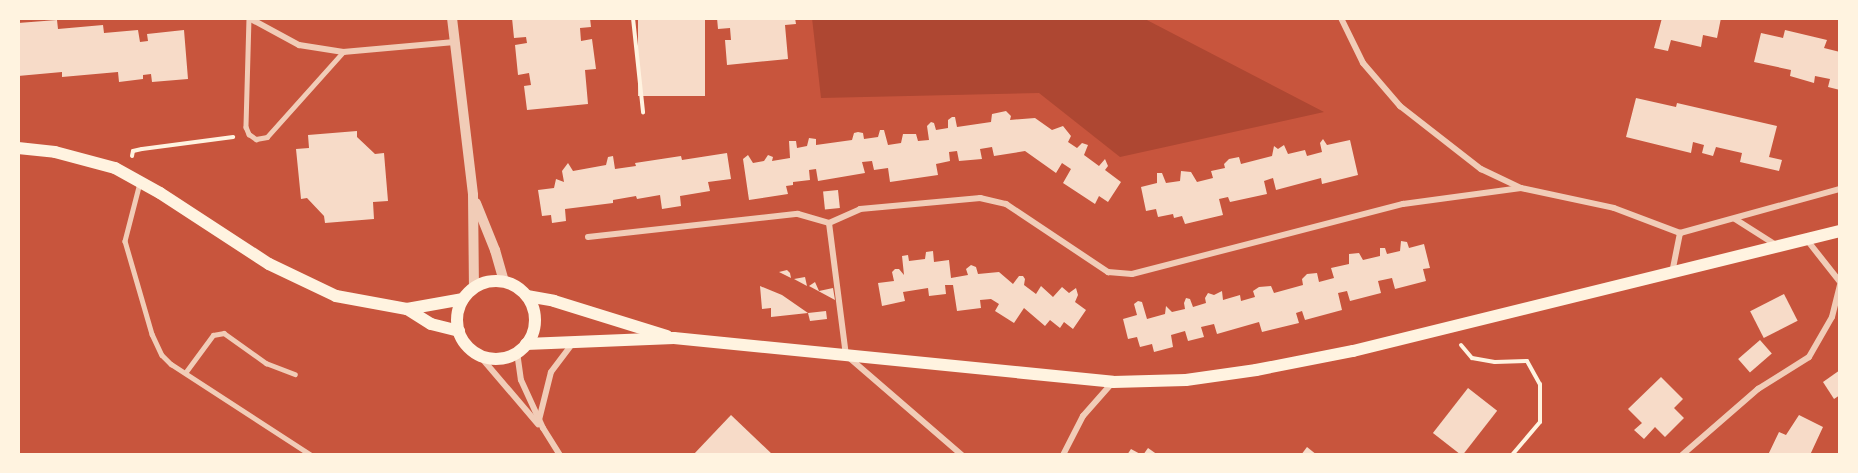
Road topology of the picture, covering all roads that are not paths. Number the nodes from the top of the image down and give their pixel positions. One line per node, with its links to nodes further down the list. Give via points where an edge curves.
1 (249, 18): 5 (street, via 299,45); 5 (lane, via 247,131 256,139 267,137)
2 (452, 18): 4 (street)
3 (1341, 18): 8 (street, via 1363,63 1400,106 1481,168)
4 (455, 42): 5 (street); 10 (street)
5 (344, 52)
6 (18, 148): 7 (main road, via 55,152 128,174)
7 (140, 182): 25 (main road, via 269,264 336,296); 32 (lane, via 125,241 156,343 166,359)
8 (1521, 188): 12 (street, via 1403,204 1132,273 1108,272 1006,204 980,198 860,209); 14 (street, via 1614,208)
9 (1840, 189): 11 (street)
10 (473, 195): 20 (street); 22 (street)
11 (1735, 219): 14 (street); 18 (street)
12 (829, 223): 15 (street, via 798,214); 31 (street)
13 (1840, 231): 17 (main road)
14 (1680, 232): 19 (street)
15 (588, 237)
16 (1840, 239): 17 (main road)
17 (1806, 240): 18 (main road); 21 (street)
18 (1779, 246): 19 (main road)
19 (1671, 275): 34 (main road, via 1256,370 1186,380)
20 (504, 281): 22 (main road); 23 (main road)
21 (1840, 283): 41 (street, via 1832,317 1809,357 1758,389)
22 (474, 288): 24 (main road)
23 (527, 297): 27 (main road, via 554,301); 29 (main road, via 535,321)
24 (463, 299): 25 (main road); 26 (main road, via 458,310)
25 (407, 309): 26 (main road, via 431,324)
26 (459, 331): 30 (main road, via 463,341)
27 (674, 338): 28 (main road); 31 (main road)
28 (575, 341): 29 (main road); 35 (street, via 551,372)
29 (521, 348): 30 (main road, via 505,358); 35 (street, via 521,380)
30 (479, 355): 36 (street)
31 (846, 355): 34 (main road); 39 (street)
32 (185, 373): 33 (lane, via 213,336 224,333 266,363); 37 (lane)
33 (295, 374)
34 (1113, 382): 40 (street, via 1083,417)
35 (539, 420): 36 (street)
36 (543, 428): 38 (street)
37 (311, 455)
38 (560, 455)
39 (962, 455)
40 (1063, 455)
41 (1682, 455)

